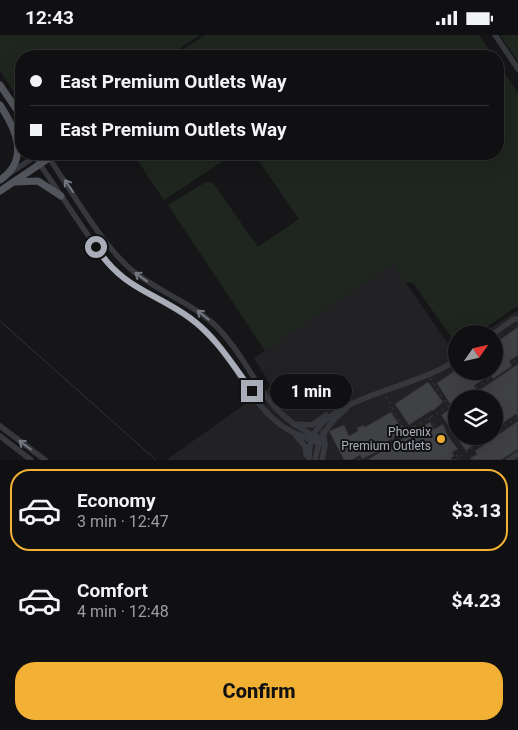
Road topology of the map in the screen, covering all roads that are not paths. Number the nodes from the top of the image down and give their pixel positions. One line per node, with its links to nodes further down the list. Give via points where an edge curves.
1 (495, 35): 2 (street)
2 (518, 69)
3 (0, 85): 5 (main road)
4 (0, 105): 6 (main road)
5 (15, 107)
6 (11, 122): 7 (street); 8 (main road)
7 (15, 128)
8 (15, 139)
9 (15, 159): 15 (main road)
10 (29, 160): 15 (street)
11 (38, 160): 14 (street)
12 (44, 160): 14 (main road)
13 (53, 160): 20 (street, one-way to 13)
14 (40, 164): 17 (main road); 19 (street)
15 (10, 173): 16 (main road)
16 (0, 180)
17 (13, 182): 18 (main road); 19 (main road, via 38,181)
18 (0, 191)
19 (61, 196): 21 (street)
20 (106, 241): 21 (street); 22 (street, one-way to 20, via 133,271)
21 (96, 247): 23 (street, via 132,285)
22 (186, 303): 23 (street); 29 (street, one-way to 22, via 266,398 224,335)
23 (181, 312): 31 (street, via 220,346 262,406)
24 (518, 319): 25 (street)
25 (503, 327)
26 (448, 364): 27 (street)
27 (353, 404): 28 (street); 32 (street)
28 (341, 408): 29 (street, via 332,410 312,425); 34 (street, via 329,416)
29 (291, 424): 34 (street)
30 (2, 428): 33 (street); 38 (street, one-way to 30)
31 (284, 428): 34 (street); 39 (street, via 304,443)
32 (323, 432): 35 (street); 41 (street)
33 (0, 436): 37 (street)
34 (312, 438): 35 (street); 39 (street)
35 (319, 440): 40 (street)
36 (518, 454): 42 (street)
37 (31, 460)
38 (45, 460)
39 (308, 460)
40 (314, 460)
41 (322, 460)
42 (509, 460)

